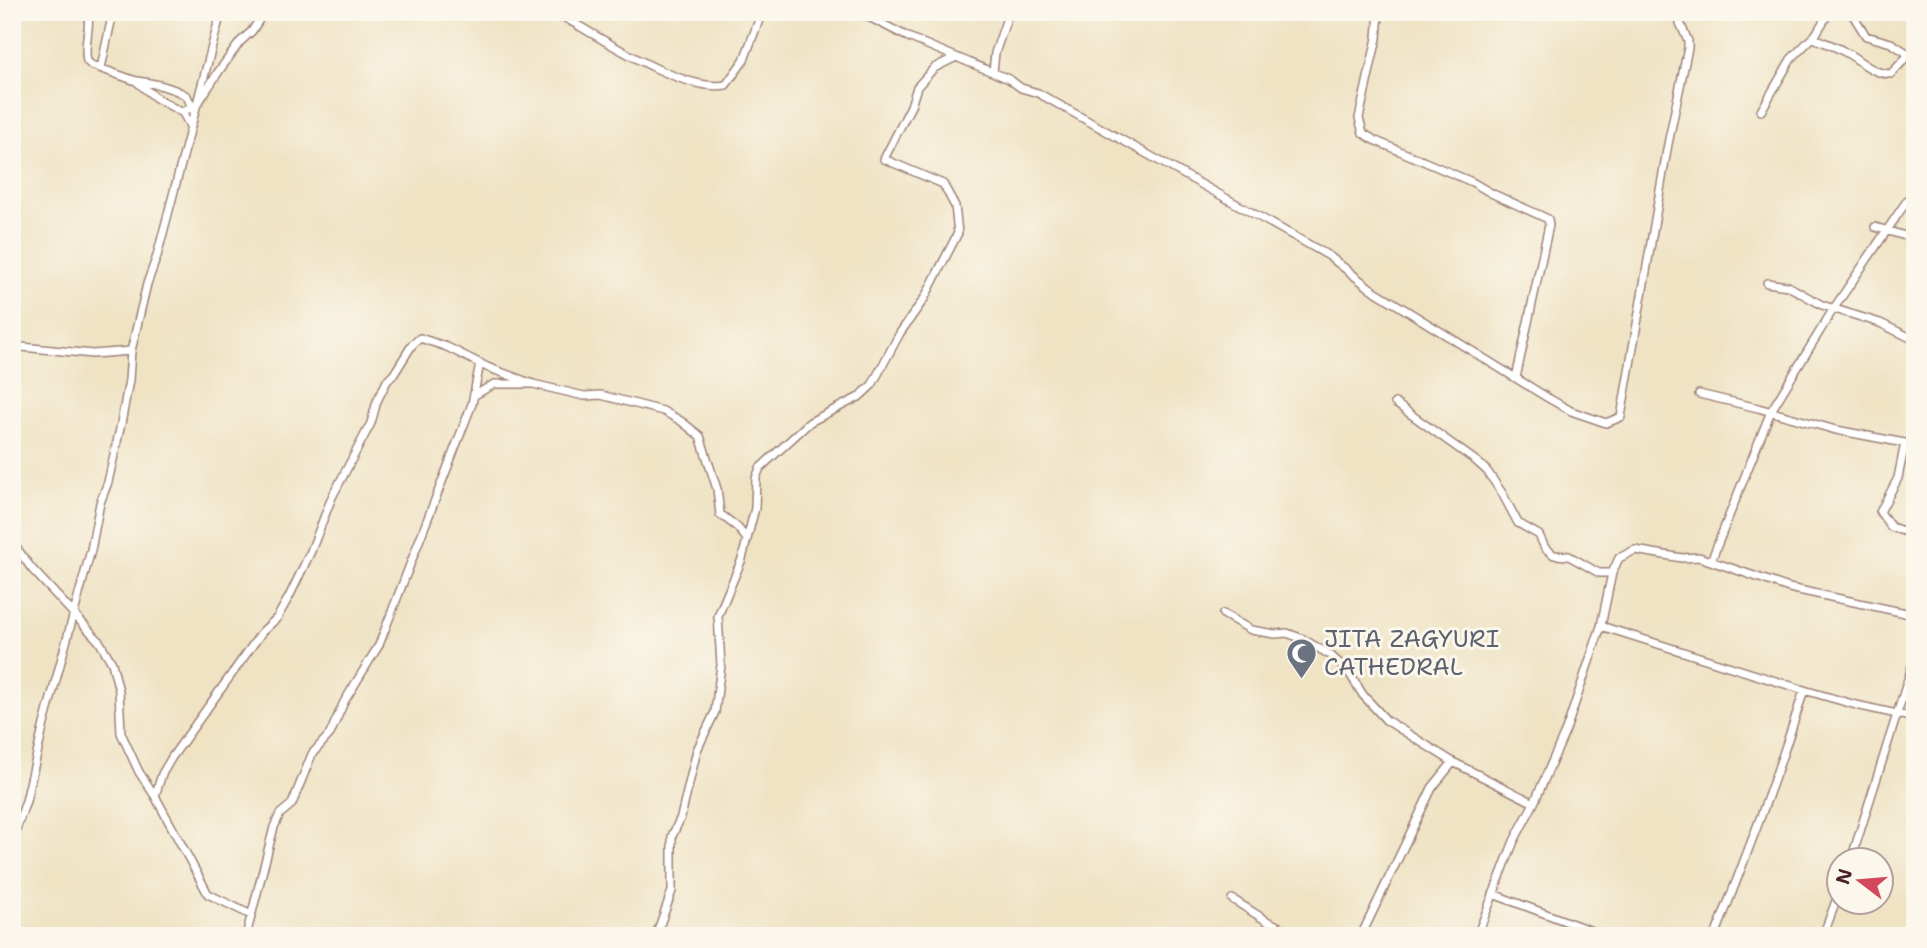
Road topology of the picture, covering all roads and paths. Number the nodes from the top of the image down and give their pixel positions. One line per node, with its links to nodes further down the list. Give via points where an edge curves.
1 (88, 12): 16 (street, via 85,53 91,65)
2 (113, 12): 16 (street)
3 (221, 12): 19 (street)
4 (264, 12): 21 (street)
5 (555, 12): 6 (street, via 669,76 713,87 726,85 744,60)
6 (762, 12)
7 (859, 12): 15 (street)
8 (1009, 12): 17 (street)
9 (1379, 12): 35 (street, via 1359,118 1363,133 1548,219)
10 (1683, 12): 35 (street, via 1680,23 1688,48 1621,417 1606,422 1571,411)
11 (1829, 12): 22 (street, via 1791,59)
12 (1851, 12): 14 (street, via 1866,36)
13 (1815, 40): 14 (street, via 1883,74 1891,74)
14 (1913, 54)
15 (956, 57): 17 (street); 44 (street, via 934,68 917,87 884,159 943,184 955,206 958,233 872,385 859,397 810,422 760,468)
16 (101, 68): 18 (street)
17 (993, 72): 35 (street, via 1329,256 1370,288)
18 (136, 81): 20 (street, via 165,85); 23 (street)
19 (200, 93): 20 (street); 21 (street)
20 (187, 96): 21 (street)
21 (194, 109): 23 (street); 24 (street)
22 (1761, 111)
23 (181, 112): 24 (street)
24 (190, 127): 33 (street)
25 (1915, 189): 27 (street)
26 (1875, 226): 27 (street)
27 (1887, 229): 28 (street); 30 (street)
28 (1915, 239)
29 (1767, 283): 30 (street, via 1788,286)
30 (1834, 308): 31 (street); 40 (street)
31 (1915, 341)
32 (12, 346): 33 (street, via 93,354)
33 (131, 351): 49 (street, via 121,424)
34 (480, 363): 36 (street); 38 (street); 57 (street, via 430,340 420,338 412,345 380,393 371,423 283,608 172,757)
35 (1516, 378)
36 (533, 384): 38 (street, via 494,384); 44 (street, via 627,400 663,411 691,428 701,436 720,514)
37 (1699, 394): 40 (street)
38 (474, 396): 63 (street, via 379,645 330,734 312,754 292,804 274,827)
39 (1395, 403): 47 (street, via 1487,471 1518,523 1539,535 1545,548 1599,573)
40 (1770, 411): 41 (street); 46 (street)
41 (1905, 443): 42 (street); 43 (street, via 1898,478 1880,512 1891,527)
42 (1915, 445)
43 (1915, 535)
44 (747, 540): 66 (street, via 718,616 721,665 715,712 697,750 672,836 672,891)
45 (12, 542): 49 (street)
46 (1711, 561): 47 (street, via 1635,550 1619,558); 50 (street, via 1790,588)
47 (1612, 573): 51 (street)
48 (1223, 614): 56 (street, via 1251,630 1295,635 1330,655 1386,720)
49 (74, 615): 57 (street, via 99,641 111,663 119,691 121,733); 59 (street)
50 (1915, 615)
51 (1601, 626): 53 (street); 58 (street, via 1566,730)
52 (1915, 657): 54 (street)
53 (1804, 690): 54 (street); 71 (street, via 1782,764)
54 (1898, 713): 55 (street); 60 (street)
55 (1915, 718)
56 (1453, 762): 58 (street); 68 (street, via 1432,788)
57 (155, 796): 63 (street, via 208,894)
58 (1534, 803): 61 (street)
59 (12, 841)
60 (1855, 846)
61 (1493, 894): 69 (street); 70 (street)
62 (1232, 899): 67 (street)
63 (251, 915): 65 (street)
64 (1830, 916): 72 (street)
65 (246, 936)
66 (656, 936)
67 (1298, 936)
68 (1361, 936)
69 (1477, 936)
70 (1605, 936)
71 (1715, 936)
72 (1823, 936)

